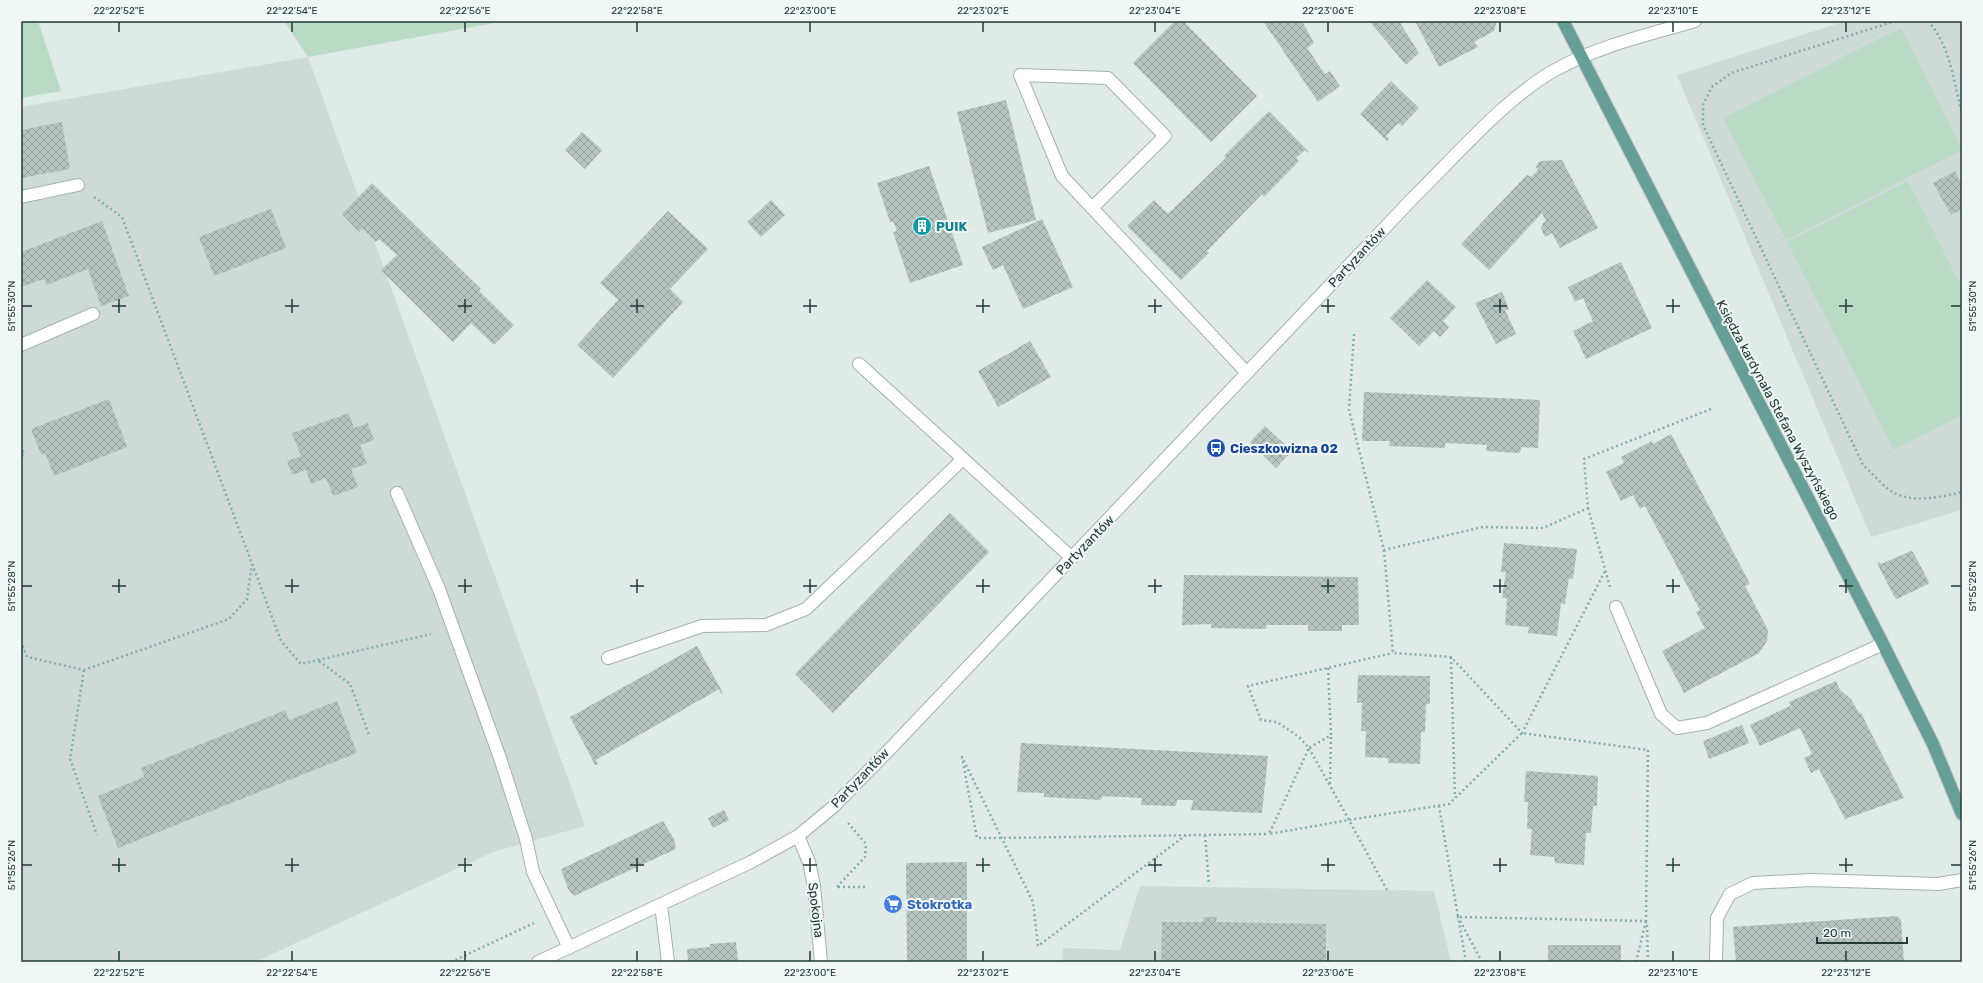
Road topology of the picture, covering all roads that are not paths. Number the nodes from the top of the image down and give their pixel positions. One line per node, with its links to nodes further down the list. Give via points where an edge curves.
1 (1563, 21): 3 (main road, Księdza kardynała Stefana Wyszyńskiego)
2 (1695, 21): 3 (street, Partyzantów)
3 (1581, 57): 10 (street, Partyzantów, via 1536,83 1493,118 1413,198); 15 (main road, Księdza kardynała Stefana Wyszyńskiego)
4 (78, 185): 5 (street)
5 (21, 197)
6 (1092, 208): 6 (street, via 1062,176 1020,75 1108,78 1165,136); 10 (street)
7 (93, 314): 8 (street)
8 (21, 345)
9 (859, 364): 11 (street)
10 (1247, 373): 13 (street, Partyzantów)
11 (963, 459): 13 (street); 16 (street, via 806,609 766,625 702,626)
12 (398, 493): 21 (street, via 439,589 500,758 526,839 533,872)
13 (1072, 558): 18 (street, Partyzantów, via 833,807)
14 (1616, 607): 15 (street, via 1661,714 1677,728 1707,723)
15 (1883, 644): 17 (main road, Księdza kardynała Stefana Wyszyńskiego, via 1933,744)
16 (608, 658)
17 (1962, 814)
18 (798, 836): 20 (street, Partyzantów, via 751,862); 24 (street, Spokojna, via 809,862 814,886)
19 (1962, 880): 25 (street, via 1938,884 1811,880 1753,883 1730,894 1716,918)
20 (661, 905): 21 (street, Partyzantów); 23 (street)
21 (569, 948): 22 (street, Partyzantów)
22 (538, 962)
23 (668, 962)
24 (821, 962)
25 (1716, 962)

